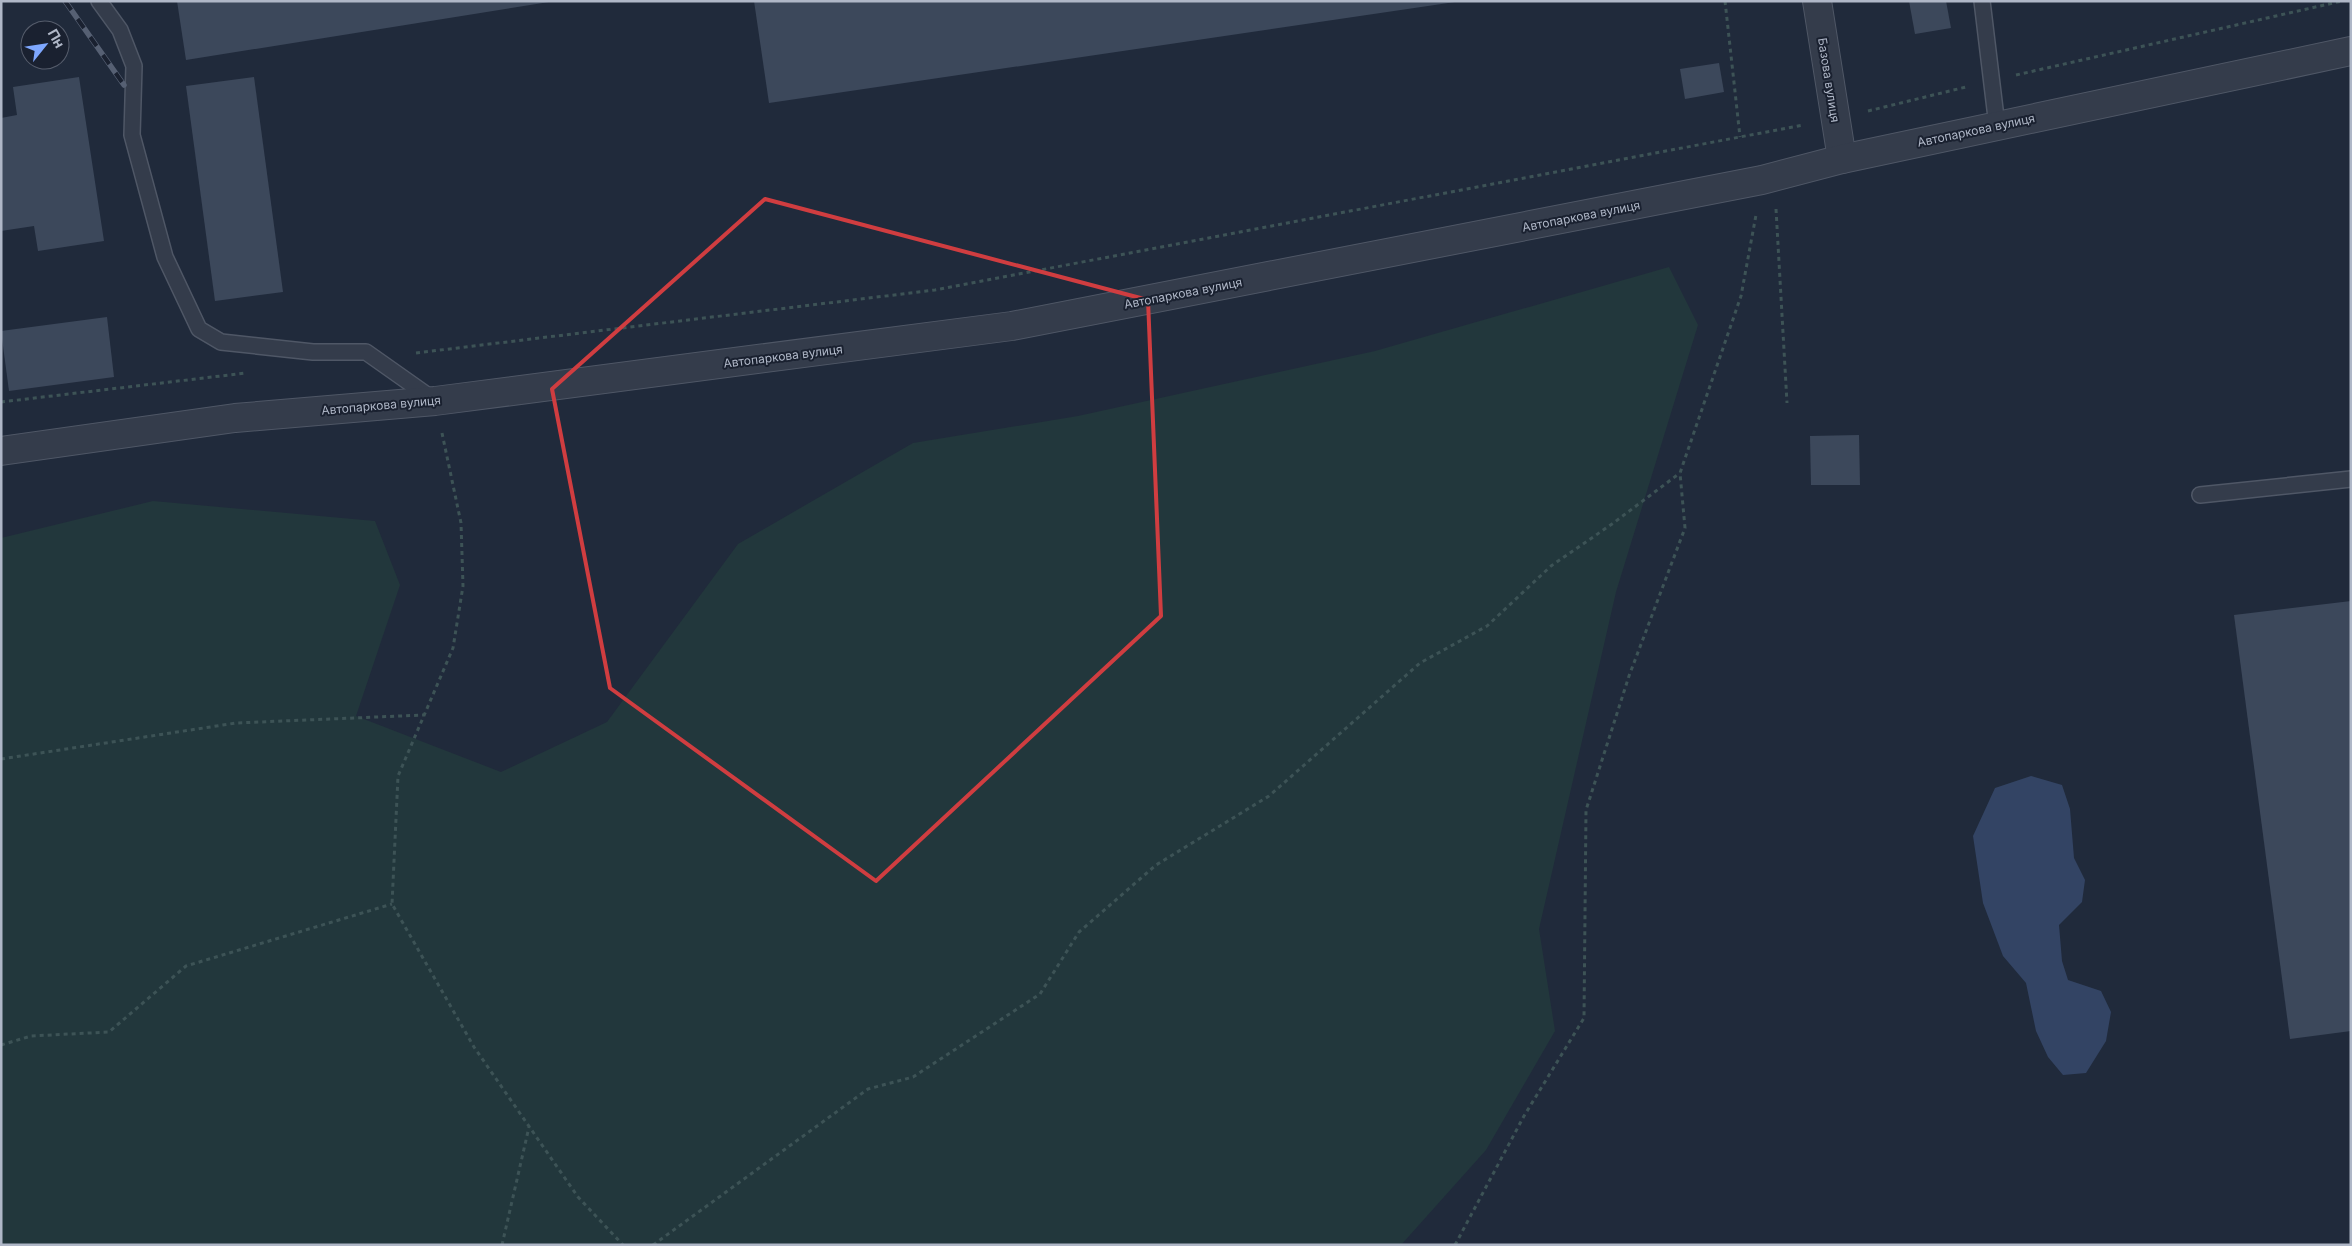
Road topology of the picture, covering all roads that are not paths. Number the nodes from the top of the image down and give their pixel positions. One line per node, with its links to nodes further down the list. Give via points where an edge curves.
1 (99, 1): 7 (lane, via 120,30 134,66 132,135 165,257 199,329 221,342 313,352 366,352)
2 (1816, 1): 6 (street, Базова вулиця)
3 (1982, 1): 5 (lane)
4 (2351, 51): 5 (street, Автопаркова вулиця)
5 (1997, 126): 6 (street, Автопаркова вулиця)
6 (1842, 159): 7 (street, Автопаркова вулиця, via 1768,178 1012,326)
7 (435, 401): 8 (street, Автопаркова вулиця, via 235,418)
8 (1, 451)
9 (2351, 479): 10 (lane)
10 (2200, 495)

